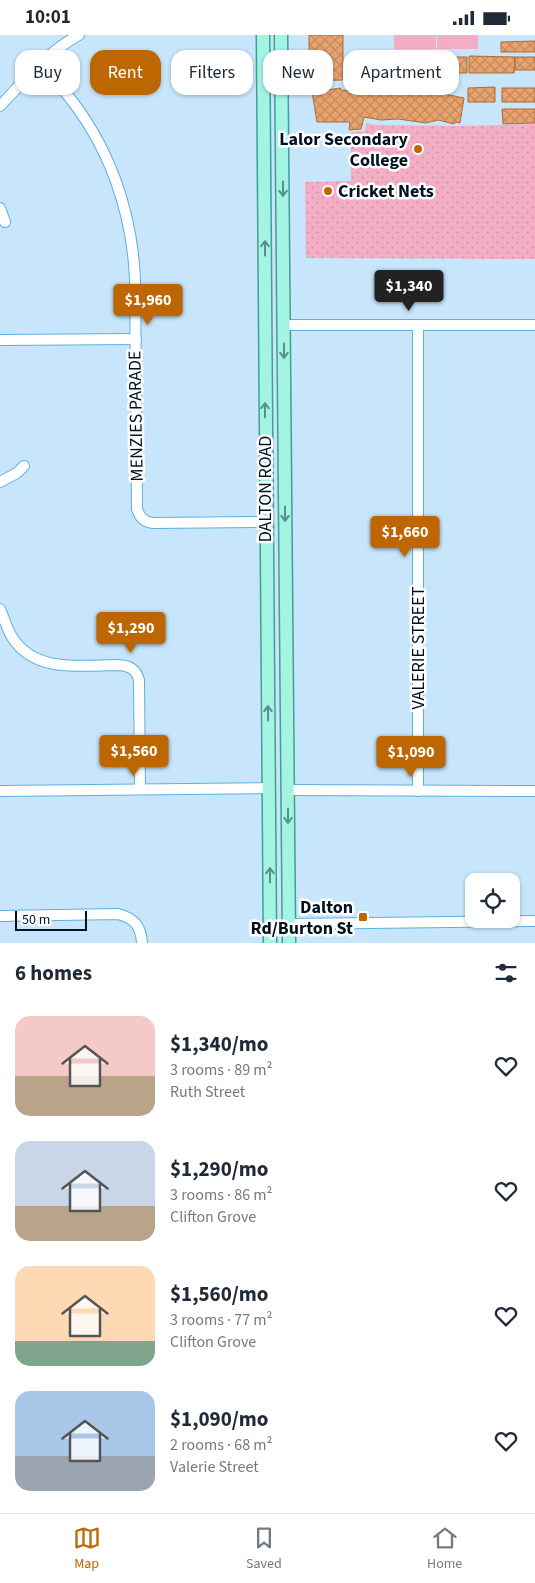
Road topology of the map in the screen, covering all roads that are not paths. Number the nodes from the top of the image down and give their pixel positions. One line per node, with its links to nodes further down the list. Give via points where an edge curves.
1 (79, 35): 4 (street)
2 (263, 35): 10 (main road, DALTON ROAD, one-way to 2)
3 (281, 35): 11 (main road, DALTON ROAD, one-way to 11)
4 (56, 50)
5 (15, 88): 7 (street)
6 (68, 95): 14 (street, MENZIES PARADE, via 97,139 117,181 134,256)
7 (1, 102)
8 (0, 208): 9 (street)
9 (5, 221)
10 (265, 325): 11 (main road); 18 (main road, DALTON ROAD, one-way to 10)
11 (284, 325): 12 (street); 22 (main road, DALTON ROAD, one-way to 22)
12 (418, 325): 13 (street); 24 (street, VALERIE STREET)
13 (535, 325)
14 (136, 339): 15 (street); 18 (street, MENZIES PARADE, via 139,515 148,523)
15 (0, 341)
16 (24, 466): 17 (street)
17 (0, 482)
18 (265, 522): 20 (main road, DALTON ROAD, one-way to 18)
19 (0, 609): 21 (street, via 12,637 26,653 46,664 119,665 134,669 139,681)
20 (269, 788): 21 (street); 28 (main road, DALTON ROAD, one-way to 20)
21 (140, 789): 23 (street)
22 (288, 790): 24 (street); 29 (main road, DALTON ROAD, one-way to 29)
23 (0, 791)
24 (418, 791): 25 (street)
25 (535, 791)
26 (0, 915): 30 (street, via 118,914 135,922)
27 (535, 921): 29 (street)
28 (270, 924): 29 (main road); 31 (main road, DALTON ROAD)
29 (289, 924): 32 (main road, DALTON ROAD)
30 (142, 943)
31 (270, 943)
32 (289, 943)

